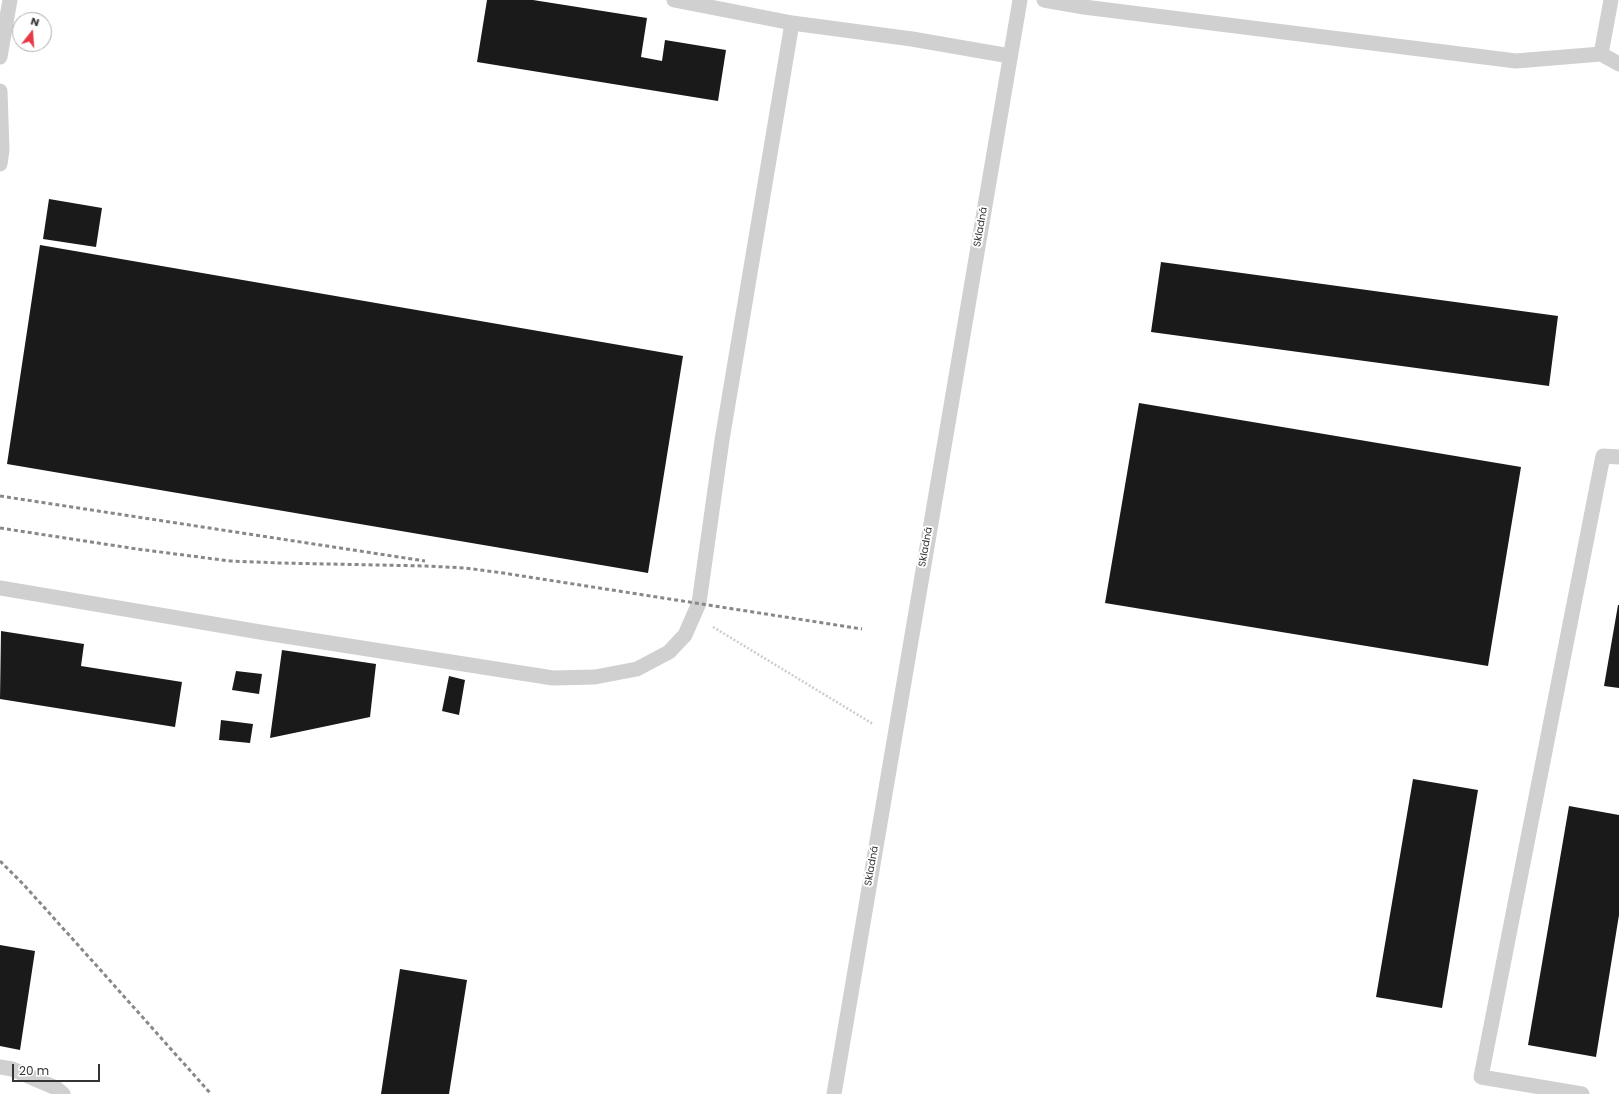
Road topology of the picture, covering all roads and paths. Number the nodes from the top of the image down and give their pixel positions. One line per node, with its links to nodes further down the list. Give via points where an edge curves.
1 (10, 0): 9 (lane)
2 (674, 0): 6 (lane)
3 (1020, 0): 8 (lane, Skladná)
4 (1044, 0): 7 (lane, via 1516,61)
5 (1611, 0): 7 (lane)
6 (792, 23): 8 (lane, via 912,39); 15 (lane, via 722,440 699,604)
7 (1601, 54): 10 (lane)
8 (1010, 56): 16 (lane, Skladná)
9 (0, 57)
10 (1619, 64)
11 (0, 91): 12 (lane)
12 (0, 164)
13 (1619, 457): 20 (lane, via 1603,456 1481,1077)
14 (0, 588): 15 (lane, via 553,678 595,677 637,669 669,652 685,635)
15 (694, 615): 16 (path, via 876,726)
16 (895, 733): 19 (lane, Skladná)
17 (0, 1067): 18 (lane, via 56,1088)
18 (63, 1094)
19 (834, 1094)
20 (1582, 1094)

